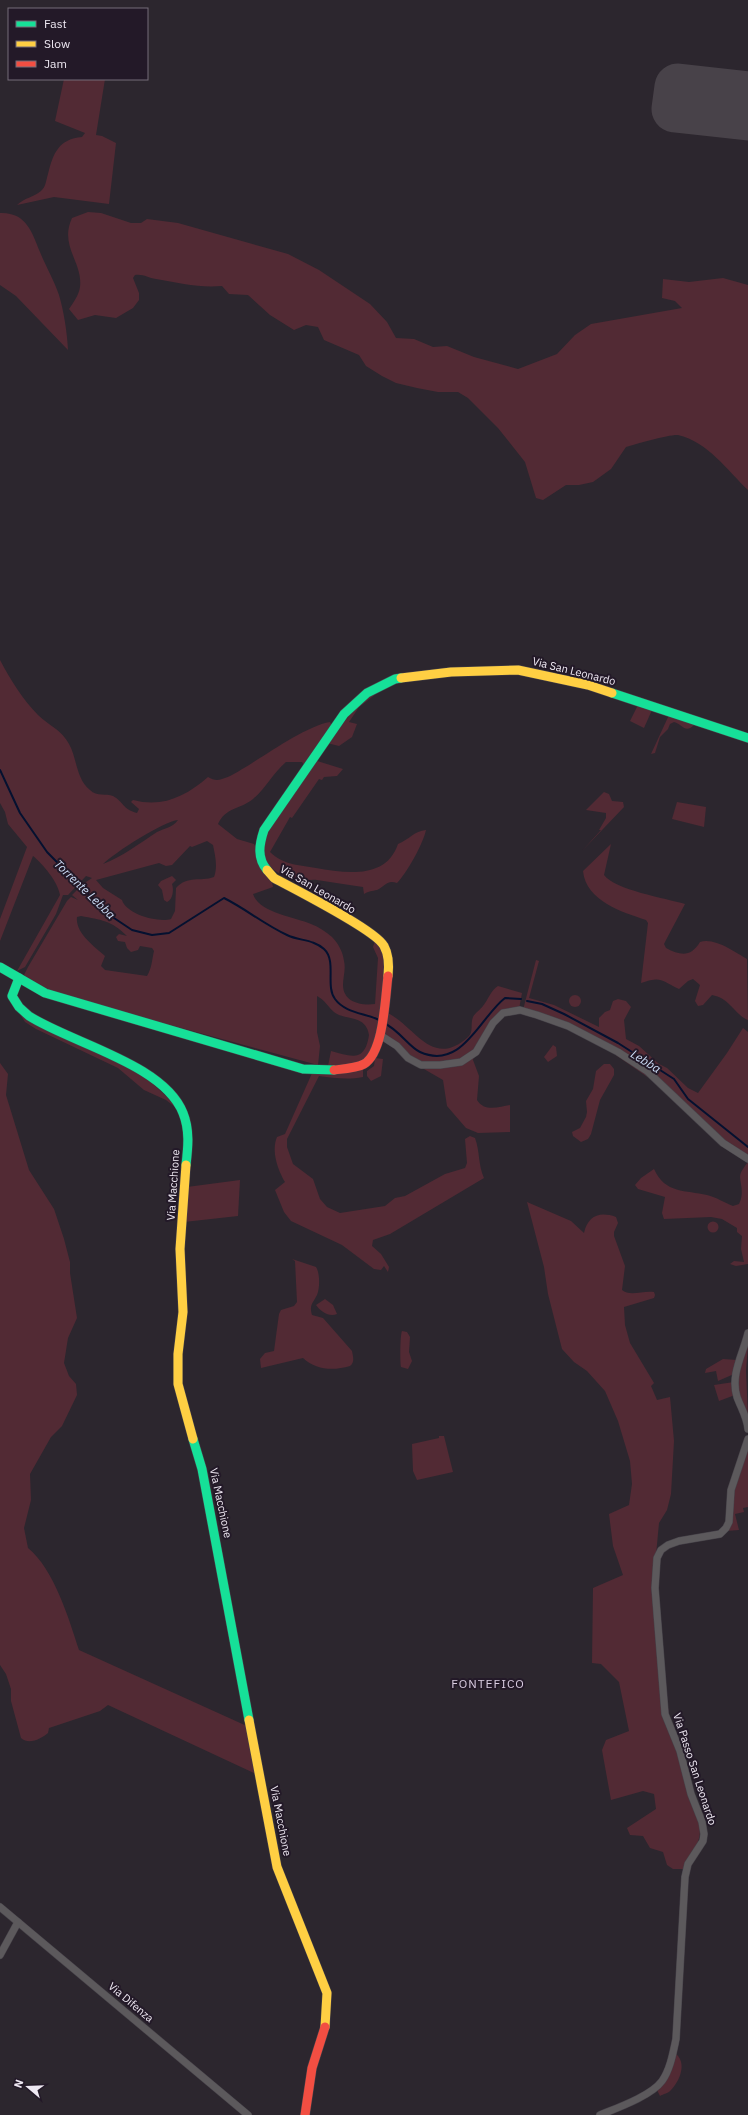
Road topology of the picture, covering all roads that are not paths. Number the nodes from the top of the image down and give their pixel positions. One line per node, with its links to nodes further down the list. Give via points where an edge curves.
1 (748, 738): 4 (street, Via San Leonardo, via 588,685 518,670 419,675 395,679 367,692 344,714 264,830 259,841 259,858 264,870 274,878 360,927 384,945 388,957 388,974)
2 (0, 967): 3 (street, Via San Leonardo)
3 (19, 978): 4 (street, Via San Leonardo, via 45,993 303,1069 326,1071 364,1064 374,1054); 13 (street, Via Macchione, via 12,996 16,1005 34,1020 145,1073 182,1109 187,1128 180,1249 183,1312 178,1354 178,1384 203,1477 277,1867 327,1993 326,2022 312,2068)
4 (380, 1031): 5 (street, via 408,1058 421,1065 440,1065 461,1062 476,1052 502,1013 520,1010 568,1026 618,1052 647,1071 723,1143)
5 (748, 1159)
6 (748, 1333): 7 (street, via 735,1380 737,1396)
7 (748, 1429)
8 (748, 1439): 14 (street, Via Passo San Leonardo, via 731,1490 729,1522 724,1531 668,1545 661,1550 657,1558 654,1588 665,1714 680,1752 704,1834 703,1841 688,1864 685,1877 673,2054 662,2081 643,2095)
9 (0, 1907): 10 (street, Via Difenza)
10 (18, 1922): 11 (street); 12 (street, Via Difenza)
11 (0, 1955)
12 (248, 2115)
13 (305, 2115)
14 (600, 2115)

